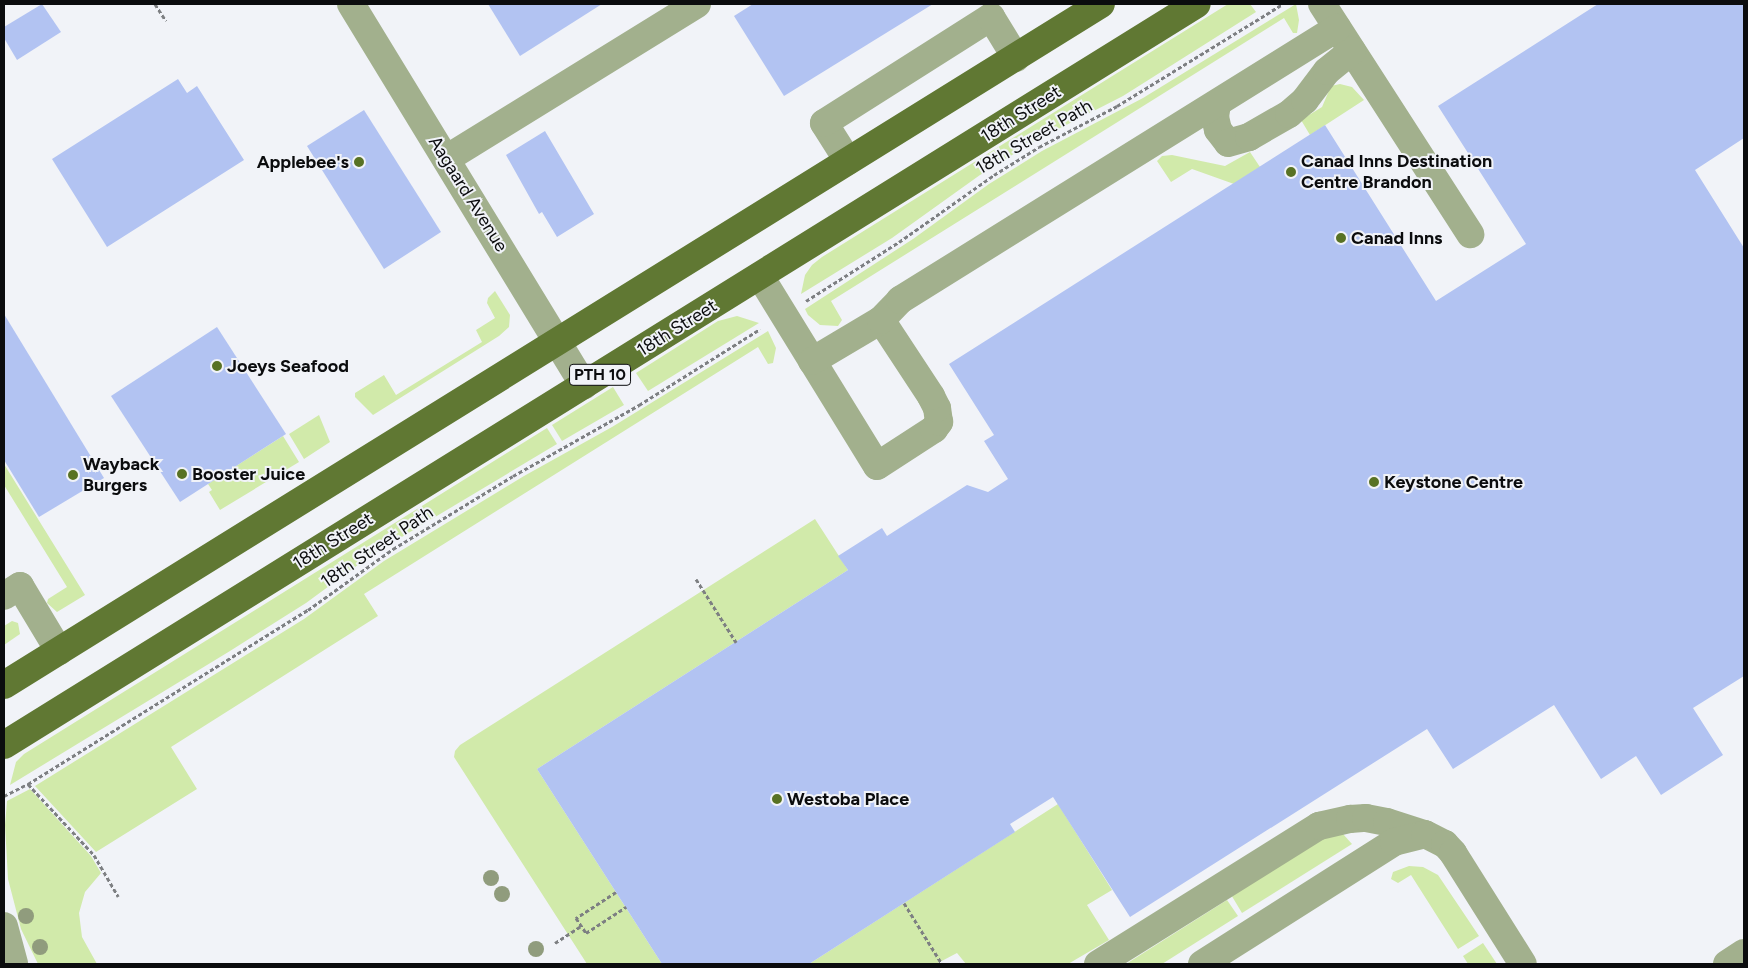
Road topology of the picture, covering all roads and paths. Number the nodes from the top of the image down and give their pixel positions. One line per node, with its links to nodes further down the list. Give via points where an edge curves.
1 (155, 4): 8 (path)
2 (351, 4): 15 (street, Aagaard Avenue)
3 (697, 4): 15 (street)
4 (1101, 4): 11 (main road, PTH 10)
5 (1196, 4): 18 (main road, 18th Street / PTH 10)
6 (1283, 4): 19 (path, 18th Street Path, via 1117,106 1038,147)
7 (1322, 4): 9 (street)
8 (166, 21)
9 (1337, 28): 10 (street); 12 (street)
10 (1352, 51): 14 (street, via 1331,66 1305,100 1289,114 1249,137); 17 (street)
11 (1016, 58): 16 (main road, PTH 10); 16 (street, via 991,17 824,123)
12 (1217, 104): 13 (street); 14 (street, via 1218,130)
13 (1186, 123): 14 (street, via 1201,127); 20 (street, via 900,300)
14 (1228, 143)
15 (446, 159): 22 (street, Aagaard Avenue)
16 (848, 161): 22 (main road, PTH 10)
17 (1470, 234)
18 (760, 276): 23 (street); 24 (main road, 18th Street / PTH 10)
19 (803, 302)
20 (881, 320): 23 (street); 23 (street, via 931,396 939,422 934,429 877,466)
21 (764, 327): 33 (path, 18th Street Path, via 639,405 393,549 308,610)
22 (558, 342): 24 (street, Aagaard Avenue); 28 (main road, PTH 10)
23 (812, 361)
24 (584, 385): 30 (main road, 18th Street / PTH 10)
25 (696, 579): 27 (path)
26 (4, 596): 28 (street, via 20,586)
27 (736, 642)
28 (59, 651): 29 (main road, PTH 10)
29 (4, 685)
30 (38, 724): 31 (main road, 18th Street / PTH 10); 32 (street, via 12,744)
31 (4, 745)
32 (4, 755)
33 (28, 784): 34 (path, 18th Street Path); 37 (path, via 94,855)
34 (4, 796)
35 (1425, 834): 46 (street, via 1366,818 1319,826); 47 (street, via 1394,842); 48 (street, via 1445,844 1452,853)
36 (616, 892): 41 (path, via 576,918)
37 (118, 896)
38 (904, 903): 45 (path)
39 (626, 907): 41 (path, via 586,933)
40 (4, 926): 44 (street)
41 (581, 926): 42 (path)
42 (555, 943)
43 (1744, 953): 49 (street)
44 (14, 964)
45 (942, 964)
46 (1098, 964)
47 (1202, 964)
48 (1523, 964)
49 (1727, 964)

